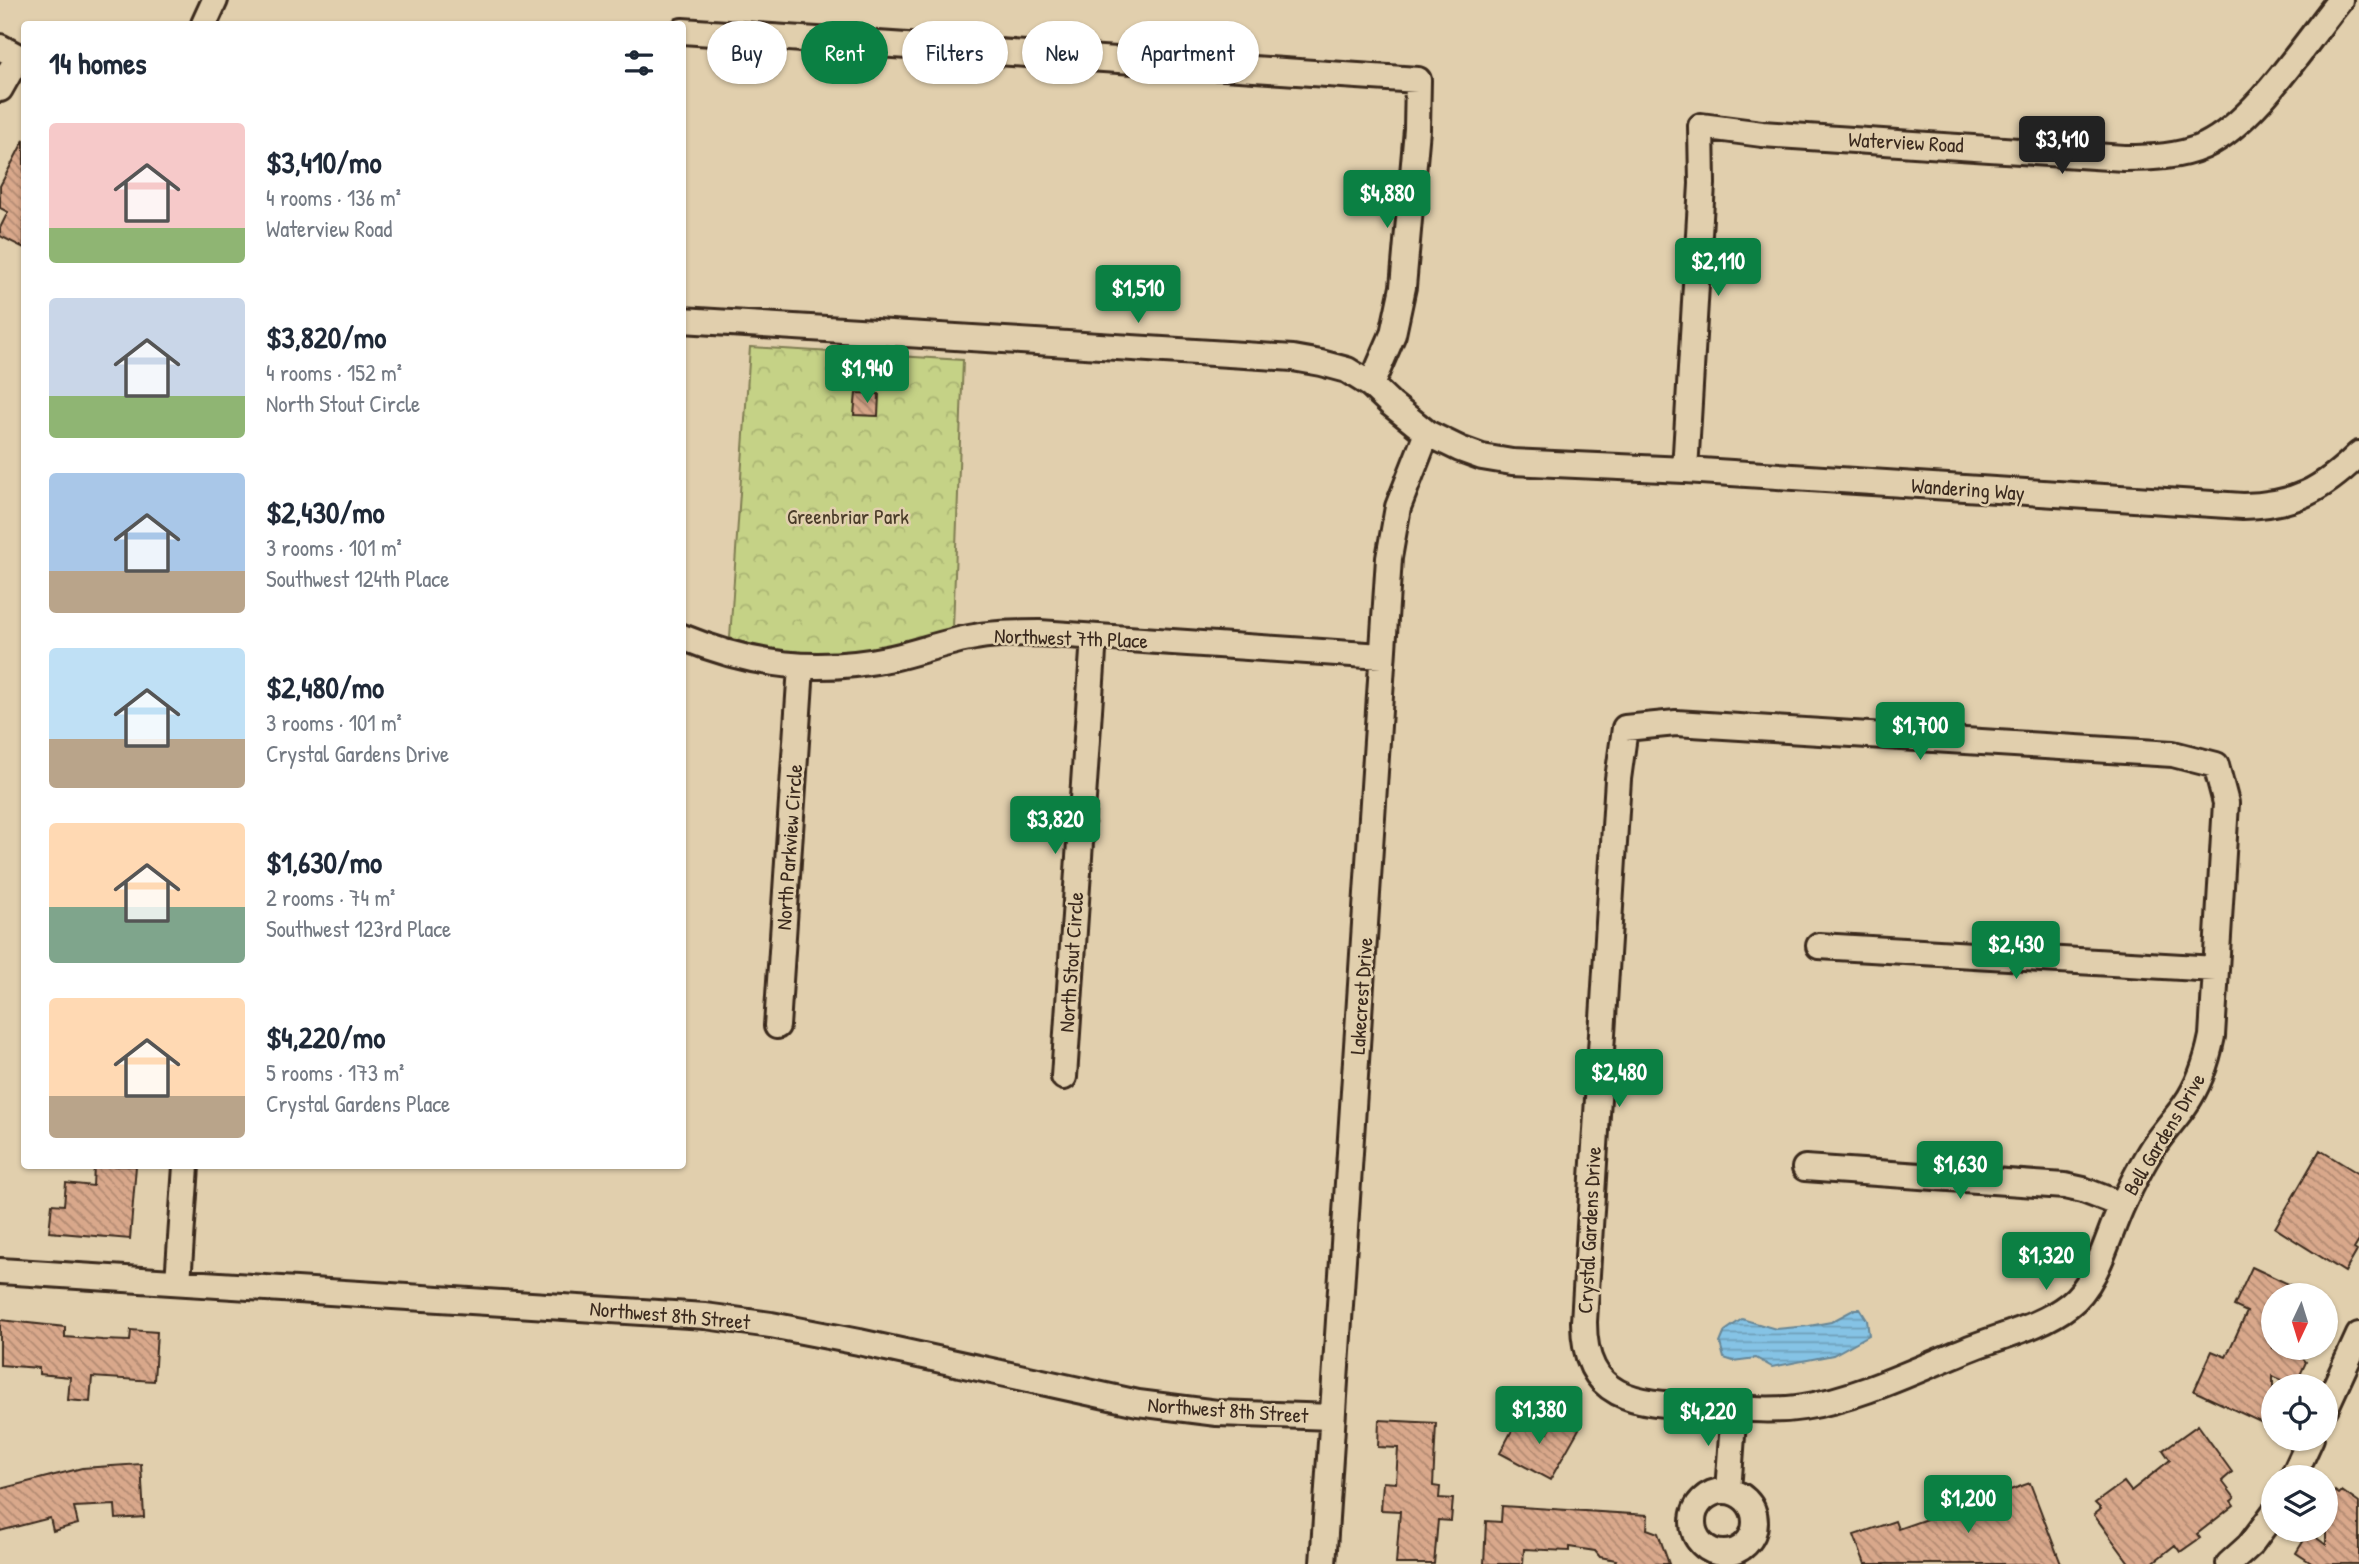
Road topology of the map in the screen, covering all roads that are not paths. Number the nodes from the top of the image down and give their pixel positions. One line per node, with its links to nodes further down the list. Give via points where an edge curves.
1 (215, 0): 3 (street)
2 (2340, 0): 11 (street, Waterview Road, via 2242,119 2203,146 2179,154 2124,158 1762,134 1701,125 1702,184)
3 (205, 21)
4 (686, 31): 8 (street, via 1419,80 1403,287 1392,334)
5 (14, 55): 6 (street)
6 (0, 89)
7 (686, 320): 8 (street, Wandering Way, via 1293,358 1347,370)
8 (1371, 384): 9 (street, Wandering Way)
9 (1427, 433): 11 (street, Wandering Way, via 1482,457 1512,462); 14 (street, Lakecrest Drive, via 1393,532)
10 (2359, 454): 11 (street, Wandering Way, via 2335,477 2302,496 2243,506)
11 (1685, 470)
12 (1094, 637): 14 (street, Northwest 7th Place); 15 (street, Northwest 7th Place, via 1001,633 872,662); 20 (street, North Stout Circle)
13 (686, 638): 15 (street, Northwest 7th Place, via 745,658)
14 (1382, 656): 29 (street, Lakecrest Drive)
15 (801, 667): 19 (street, North Parkview Circle)
16 (2216, 765): 18 (street, Bell Gardens Drive, via 2226,803); 28 (street, Crystal Gardens Drive, via 2173,754 1676,723 1625,728 1618,779 1584,1341 1596,1373 1636,1401)
17 (1819, 946): 18 (street)
18 (2216, 969): 23 (street, Bell Gardens Drive, via 2212,1036 2199,1082 2153,1147)
19 (777, 1026)
20 (1064, 1077)
21 (1805, 1168): 23 (street, via 2065,1185)
22 (186, 1169): 25 (street)
23 (2122, 1205): 28 (street, Bell Gardens Drive, via 2098,1266 2080,1295 2045,1319 1831,1402 1801,1408)
24 (0, 1271): 25 (street, Northwest 8th Street)
25 (178, 1282): 29 (street, Northwest 8th Street, via 705,1316 859,1342 1138,1403 1217,1413)
26 (2359, 1335): 27 (street)
27 (2338, 1381)
28 (1734, 1408): 30 (street)
29 (1332, 1417): 33 (street, Lakecrest Drive)
30 (1728, 1491): 32 (street, via 1742,1496 1756,1518 1747,1543); 32 (street, via 1709,1494 1700,1502 1692,1525 1699,1541)
31 (2261, 1530): 34 (street)
32 (1724, 1559)
33 (1323, 1564)
34 (2229, 1564)

